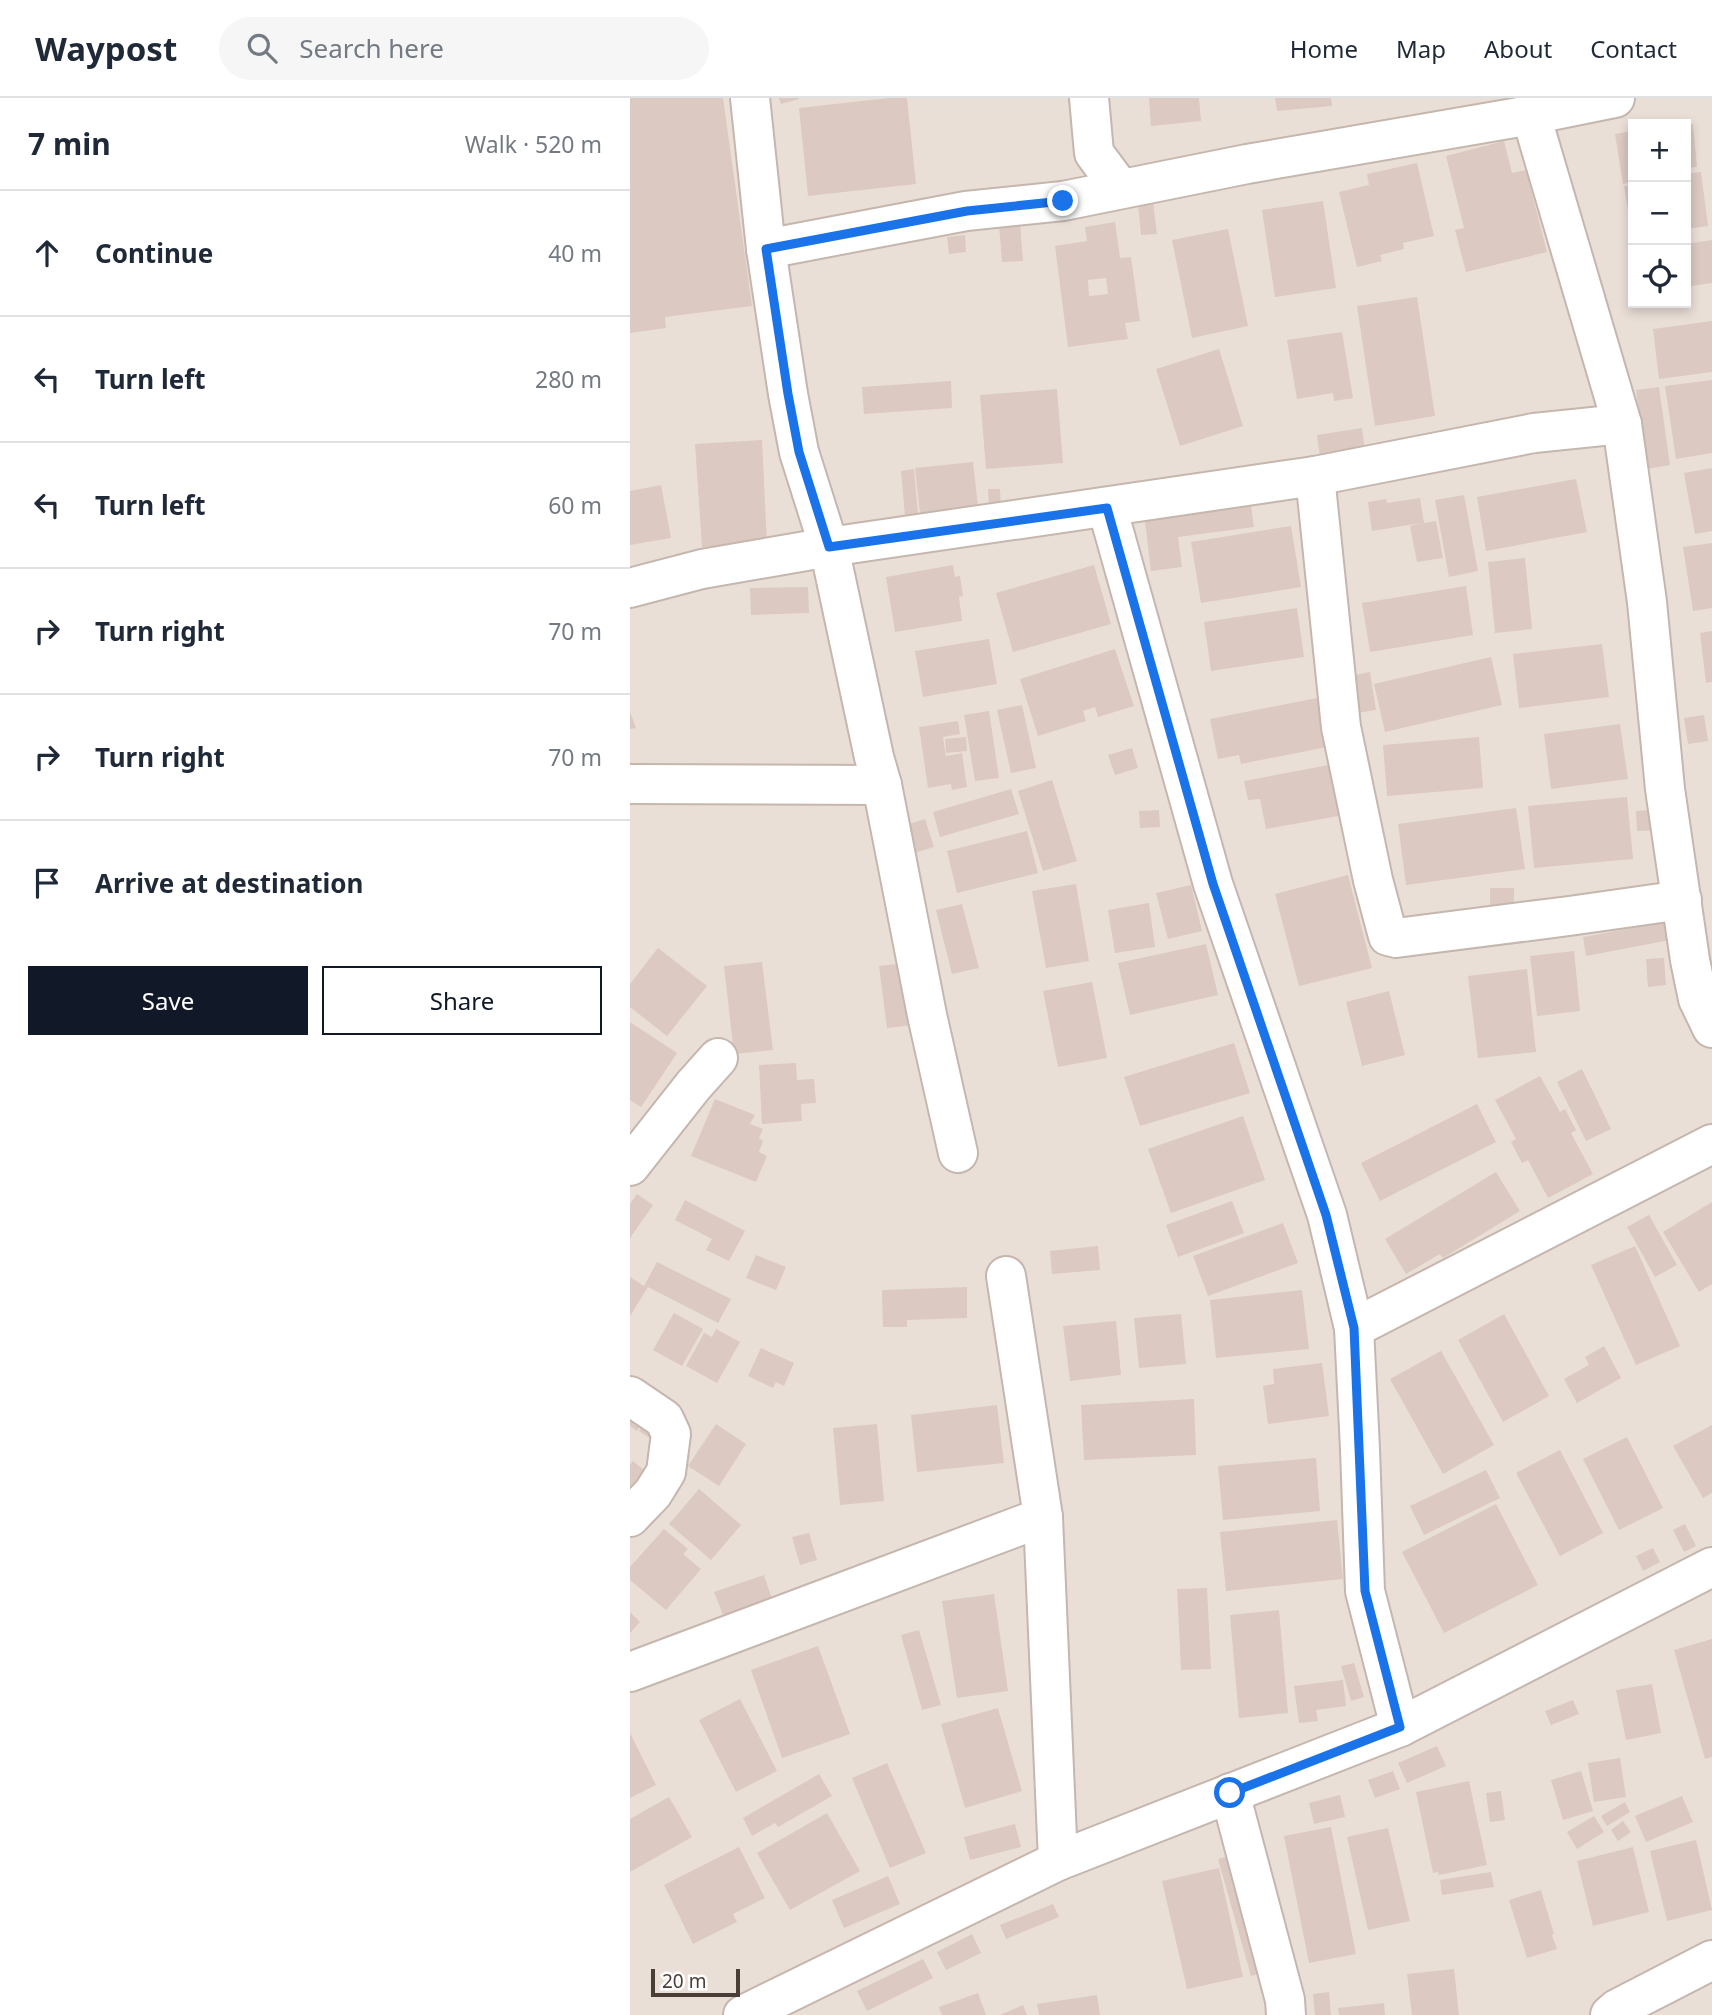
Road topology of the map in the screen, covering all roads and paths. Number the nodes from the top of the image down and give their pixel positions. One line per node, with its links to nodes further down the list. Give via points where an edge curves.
1 (750, 98): 8 (street)
2 (1089, 98): 5 (street)
3 (1615, 98): 4 (street)
4 (1531, 115): 6 (street); 9 (street)
5 (1094, 153): 6 (street); 7 (street)
6 (1120, 188): 7 (street)
7 (1063, 201): 8 (street, via 967,211)
8 (766, 249): 12 (street, via 797,440)
9 (1622, 424): 10 (street, via 1534,433); 16 (street)
10 (1315, 476): 11 (street); 16 (street, via 1341,727 1388,936 1409,937)
11 (1107, 508): 12 (street); 23 (street, via 1213,884 1326,1215)
12 (829, 547): 13 (street, via 702,569); 15 (street)
13 (630, 588)
14 (630, 784): 15 (street)
15 (882, 785): 20 (street)
16 (1682, 900): 17 (street, via 1698,999)
17 (1712, 1028)
18 (718, 1058): 21 (street)
19 (1712, 1144): 23 (street)
20 (958, 1153)
21 (630, 1166)
22 (1006, 1276): 26 (street)
23 (1354, 1328): 29 (street, via 1365,1591)
24 (630, 1396): 25 (street, via 664,1419 671,1434 666,1472)
25 (630, 1517)
26 (1043, 1517): 28 (street); 31 (street)
27 (1712, 1567): 29 (street)
28 (630, 1672)
29 (1400, 1727): 30 (street)
30 (1230, 1793): 31 (street); 34 (street)
31 (1058, 1861): 33 (street)
32 (1712, 1960): 35 (street)
33 (743, 2015)
34 (1286, 2015)
35 (1610, 2015)

